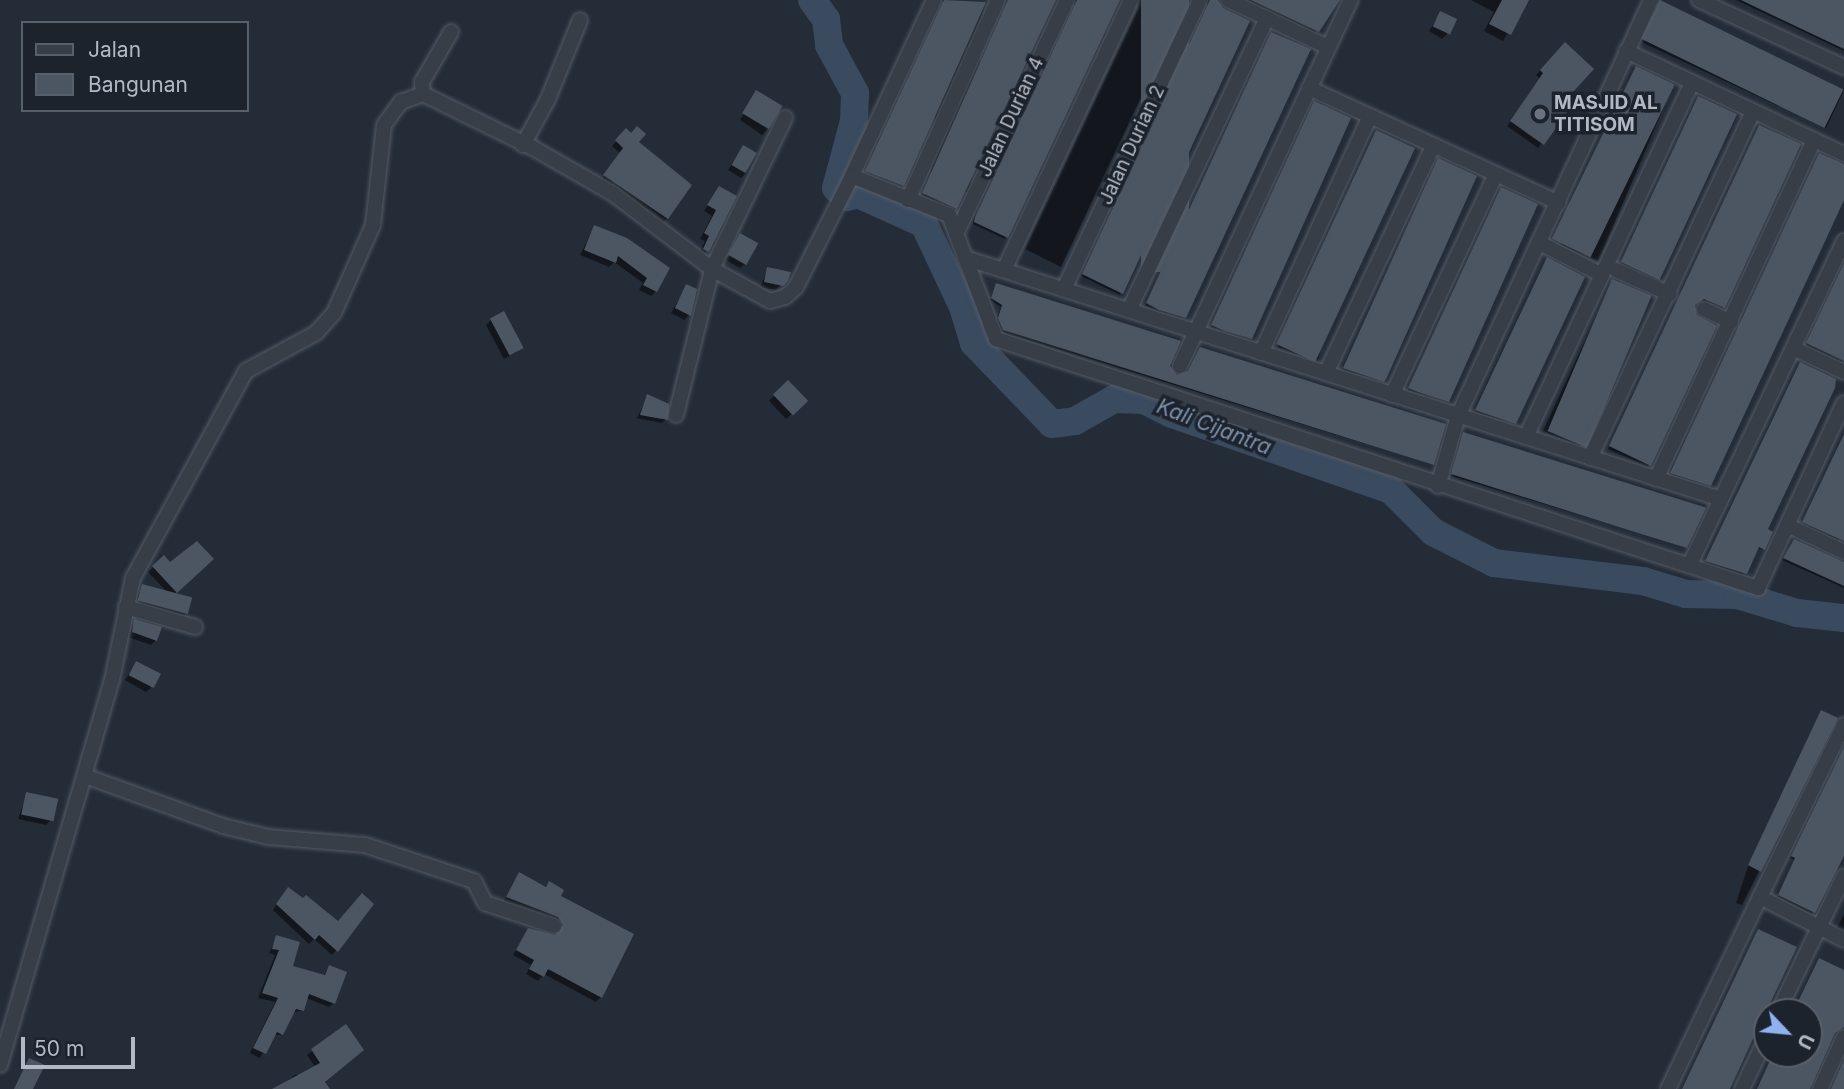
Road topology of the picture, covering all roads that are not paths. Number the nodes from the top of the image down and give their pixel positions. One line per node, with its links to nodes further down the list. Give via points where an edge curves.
1 (934, 0): 27 (street)
2 (1067, 0): 30 (street, Jalan Durian 4)
3 (1131, 0): 35 (street)
4 (1200, 0): 38 (street, Jalan Durian 2)
5 (1228, 0): 10 (street)
6 (1351, 0): 13 (street)
7 (1651, 0): 14 (street)
8 (1699, 0): 15 (street)
9 (996, 1): 28 (street)
10 (1267, 18): 13 (street); 41 (street)
11 (580, 20): 23 (street, via 548,99)
12 (451, 32): 18 (street, via 422,82)
13 (1328, 47): 17 (street)
14 (1626, 51): 16 (street); 29 (street)
15 (1844, 67)
16 (1692, 83): 19 (street); 37 (street)
17 (1309, 88): 20 (street); 43 (street)
18 (423, 94): 23 (street); 61 (street, via 401,102 384,125 373,225 334,313 316,332 254,365 241,379 133,578)
19 (1753, 111): 22 (street); 39 (street)
20 (1370, 116): 24 (street); 45 (street)
21 (785, 118): 34 (street)
22 (1814, 140): 25 (street); 42 (street)
23 (523, 145): 34 (street, via 612,193)
24 (1434, 145): 26 (street); 48 (street)
25 (1844, 154)
26 (1496, 174): 29 (street); 49 (street)
27 (850, 180): 28 (street); 34 (street, via 796,287 785,297 770,301)
28 (908, 200): 30 (street, via 948,215)
29 (1559, 203): 32 (street)
30 (956, 234): 33 (street)
31 (1844, 241): 44 (street)
32 (1540, 243): 37 (street); 52 (street)
33 (965, 258): 35 (street); 56 (street, via 996,339)
34 (712, 269): 51 (street)
35 (1004, 270): 38 (street)
36 (1616, 270): 39 (street)
37 (1602, 275): 53 (street)
38 (1064, 289): 41 (street)
39 (1670, 294): 54 (street)
40 (1704, 309): 42 (street)
41 (1129, 310): 43 (street)
42 (1731, 322): 55 (street)
43 (1193, 330): 45 (street); 46 (street)
44 (1795, 349): 47 (street); 57 (street)
45 (1261, 353): 48 (street)
46 (1180, 366)
47 (1844, 372)
48 (1326, 373): 49 (street)
49 (1392, 395): 52 (street)
50 (1844, 403): 58 (street)
51 (676, 415)
52 (1458, 416): 53 (street); 56 (street)
53 (1526, 437): 54 (street)
54 (1590, 457): 55 (street)
55 (1656, 479): 57 (street)
56 (1438, 486): 60 (street)
57 (1721, 499): 60 (street)
58 (1787, 525): 59 (street); 60 (street, via 1758,588)
59 (1844, 552)
60 (1690, 564)
61 (126, 607): 62 (street); 64 (street, via 113,680)
62 (195, 627)
63 (1844, 725): 66 (street)
64 (85, 776): 67 (street, via 223,826 268,837 365,845 474,881 485,903); 71 (street)
65 (1844, 876): 68 (street)
66 (1760, 897): 68 (street); 75 (street)
67 (554, 926)
68 (1819, 927): 69 (street); 70 (street)
69 (1844, 940)
70 (1785, 998)
71 (6, 1021): 73 (street)
72 (1844, 1037): 77 (street)
73 (0, 1065)
74 (1753, 1066): 76 (street)
75 (1668, 1089)
76 (1742, 1089)
77 (1820, 1089)

